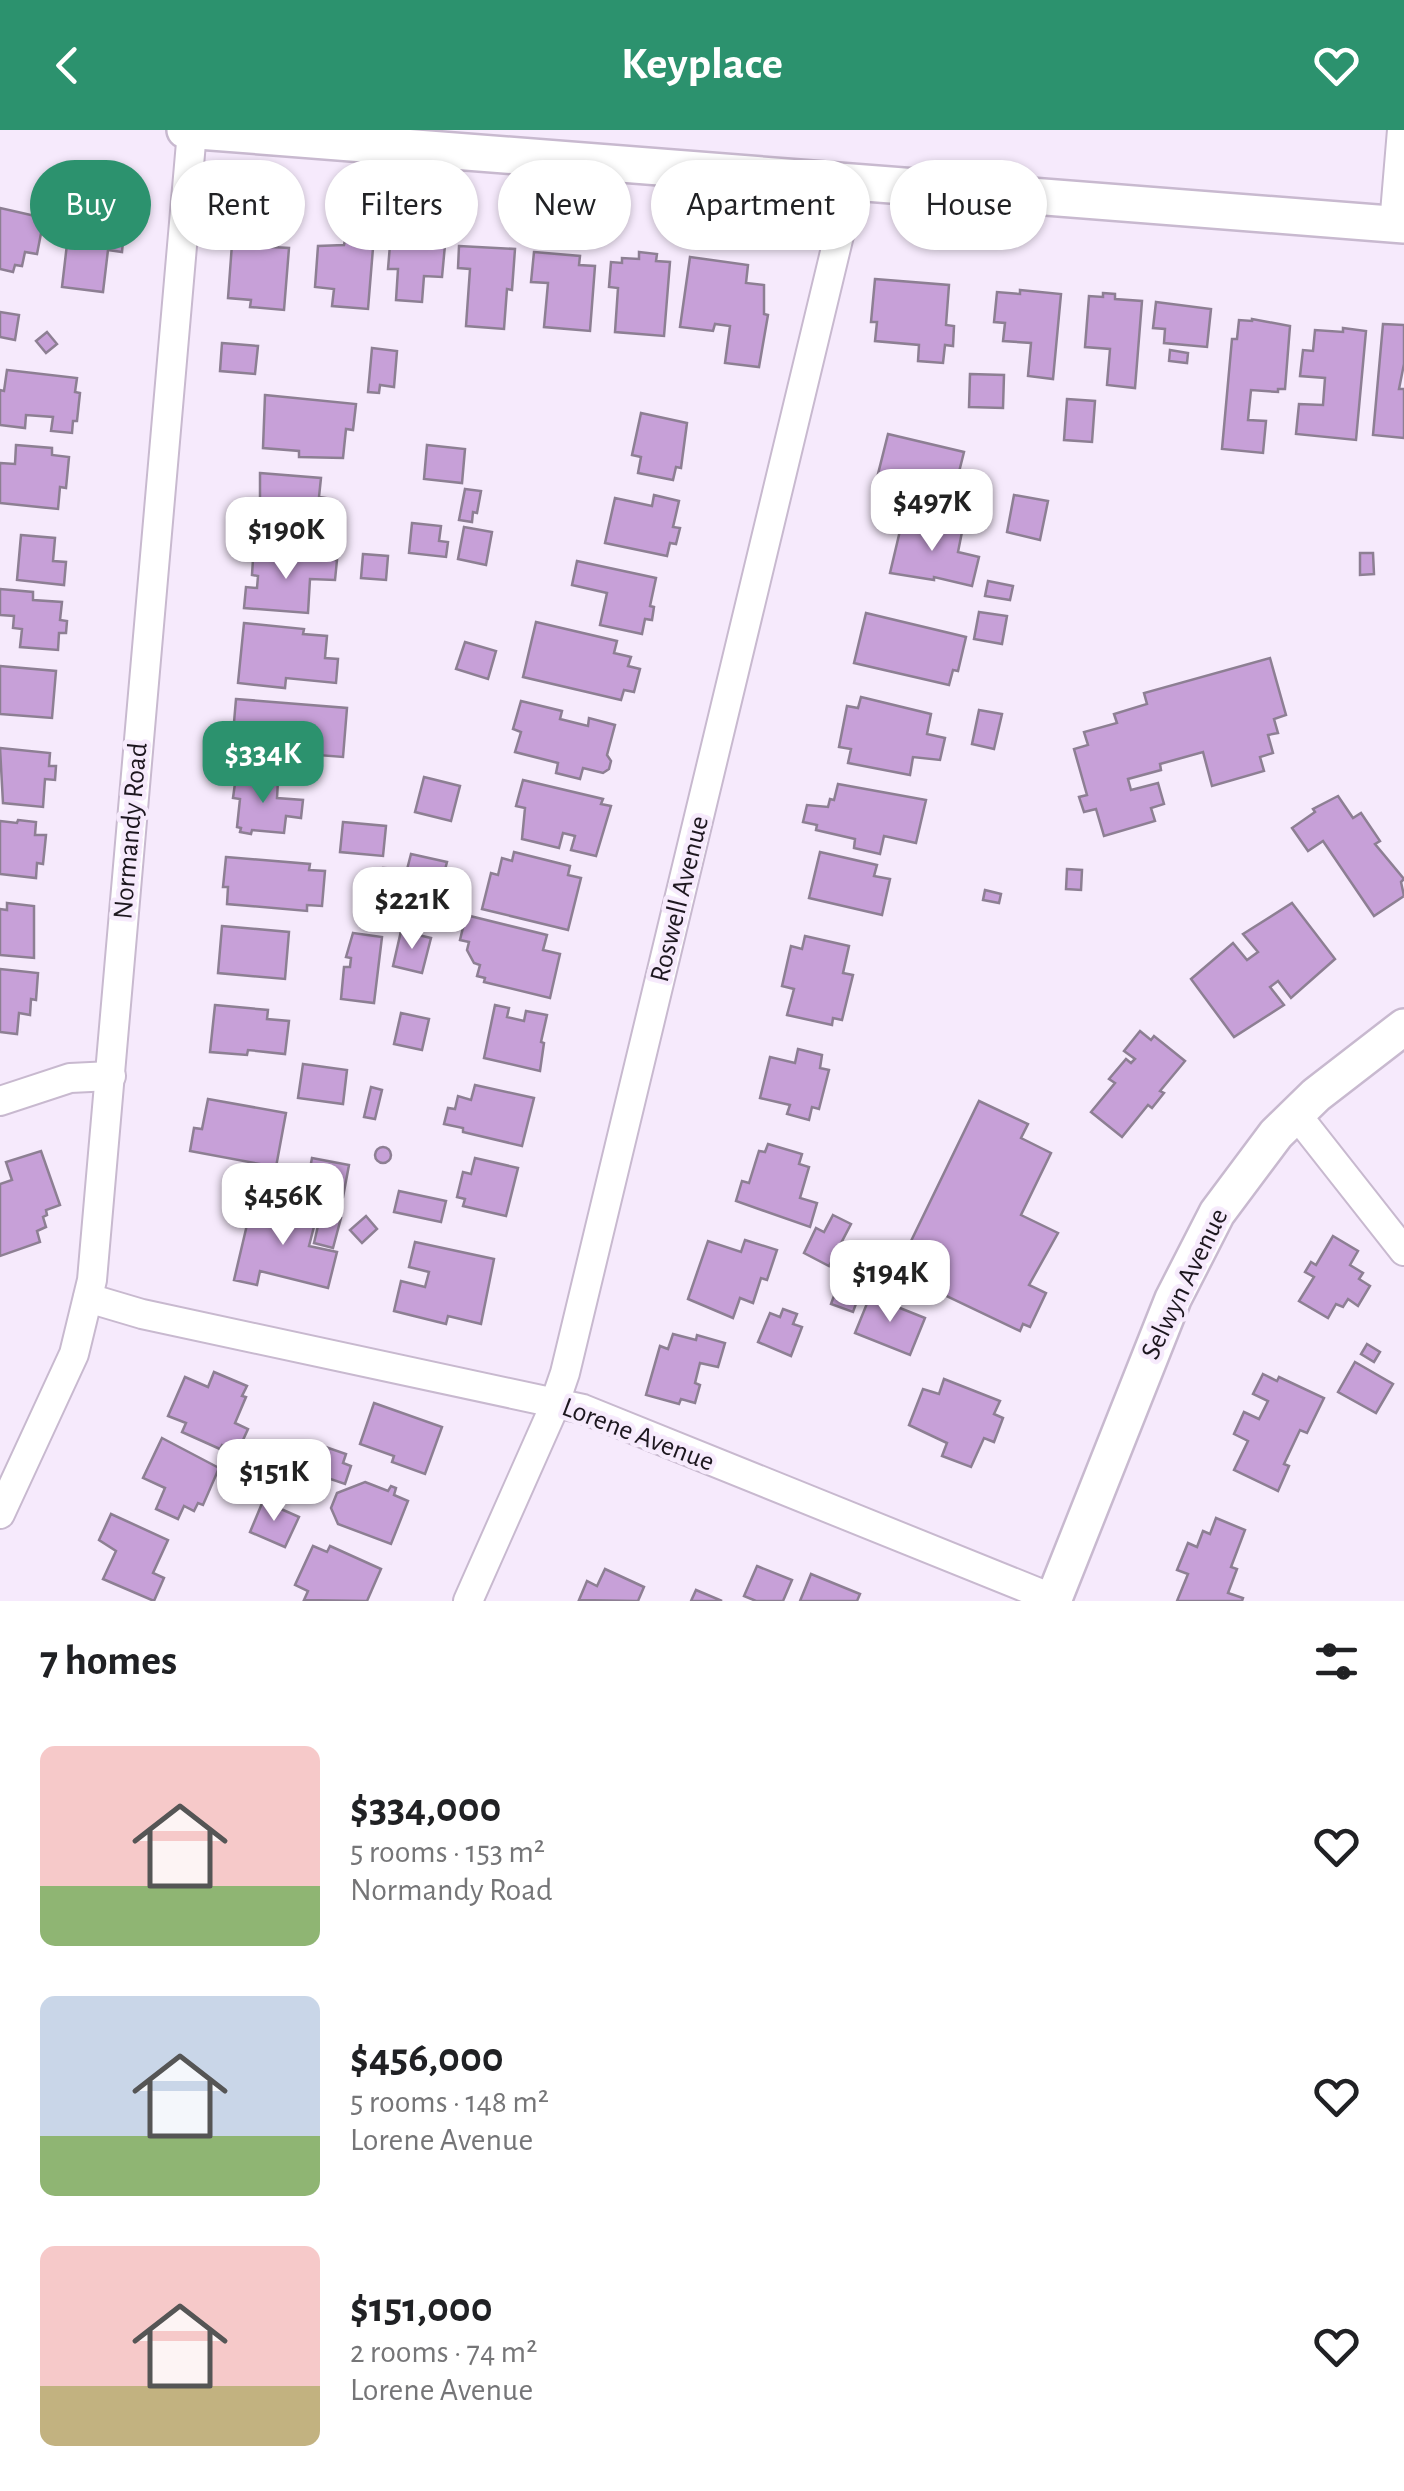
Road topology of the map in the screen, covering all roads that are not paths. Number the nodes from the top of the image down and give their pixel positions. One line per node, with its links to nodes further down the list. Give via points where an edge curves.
1 (188, 130): 3 (street); 8 (street, Normandy Road)
2 (1402, 130): 5 (street)
3 (651, 167)
4 (870, 185): 5 (street)
5 (1399, 225)
6 (836, 250): 13 (street, Roswell Avenue)
7 (1404, 1028): 10 (street, Selwyn Avenue)
8 (110, 1076): 9 (street, via 80,1076); 12 (street, Normandy Road)
9 (0, 1101)
10 (1296, 1114): 11 (street); 15 (street, Selwyn Avenue, via 1247,1170 1199,1244)
11 (1404, 1251)
12 (88, 1298): 13 (street, Lorene Avenue); 14 (street, Normandy Road, via 74,1354)
13 (556, 1402): 15 (street, Lorene Avenue); 16 (street, Roswell Avenue)
14 (0, 1514)
15 (1053, 1600)
16 (468, 1601)

